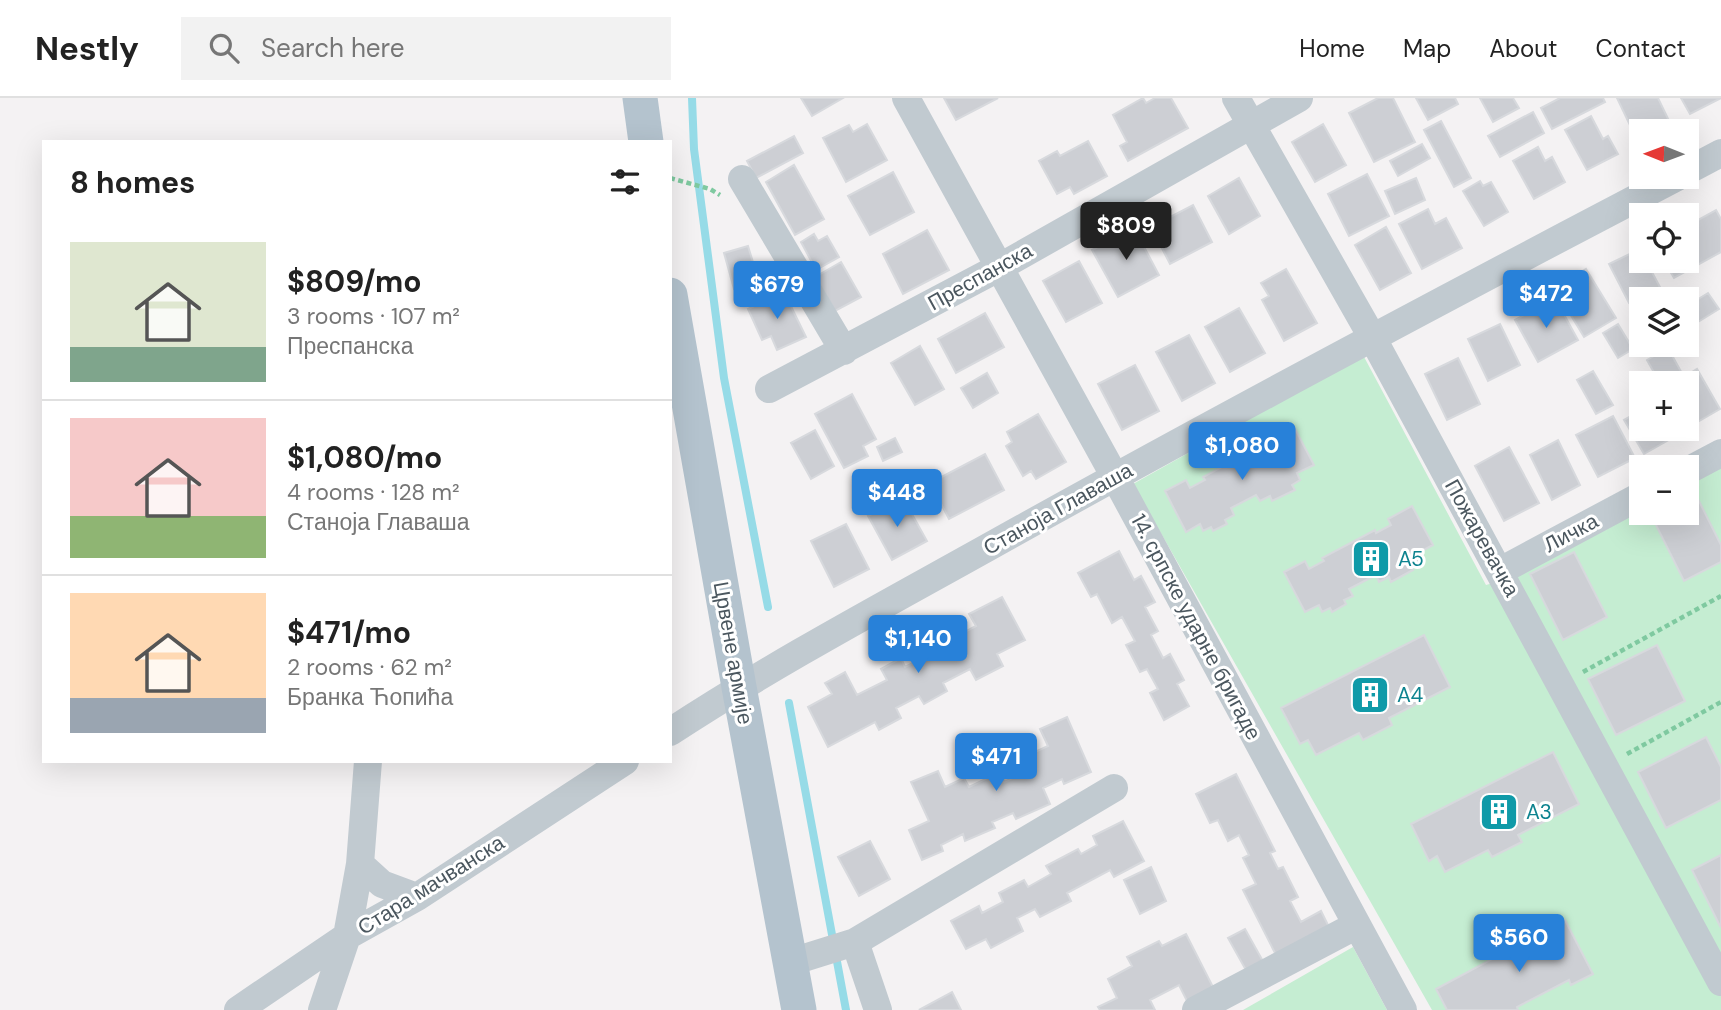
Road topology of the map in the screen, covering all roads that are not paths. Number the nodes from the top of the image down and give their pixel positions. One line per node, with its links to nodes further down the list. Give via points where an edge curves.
1 (640, 98): 6 (main road)
2 (906, 98): 11 (street, 14. српске ударне бригаде)
3 (1236, 98): 5 (street, Пожаревачка)
4 (1299, 98): 5 (street, Преспанска)
5 (1251, 123): 11 (street, Преспанска); 13 (street, Пожаревачка)
6 (646, 140)
7 (1721, 153): 8 (street)
8 (1699, 165)
9 (742, 179): 14 (street)
10 (1653, 189): 13 (street, Станоја Главаша)
11 (1000, 267): 14 (street, Преспанска); 18 (street, 14. српске ударне бригаде)
12 (672, 306): 21 (main road, Црвене армије)
13 (1372, 337): 18 (street, Станоја Главаша); 20 (street, Пожаревачка)
14 (844, 351): 15 (street, Преспанска)
15 (769, 390)
16 (1721, 453): 17 (street)
17 (1699, 465)
18 (1115, 477): 21 (street, Станоја Главаша); 28 (street, 14. српске ударне бригаде)
19 (1629, 502): 20 (street, Личка)
20 (1500, 571): 32 (street, Пожаревачка)
21 (739, 687): 22 (street); 31 (main road, Црвене армије)
22 (672, 731)
23 (368, 763): 26 (street)
24 (622, 763): 27 (street, Стара мачванска)
25 (1114, 788): 30 (street)
26 (360, 864): 27 (street, via 382,884); 29 (street)
27 (417, 897): 29 (street, Стара мачванска)
28 (1355, 926): 37 (street); 38 (street, 14. српске ударне бригаде)
29 (347, 936): 33 (street, Стара мачванска); 34 (street)
30 (856, 942): 31 (street); 36 (street)
31 (791, 962): 35 (main road, Црвене армије)
32 (1721, 982)
33 (238, 1010)
34 (322, 1010)
35 (799, 1010)
36 (878, 1010)
37 (1196, 1010)
38 (1403, 1010)

